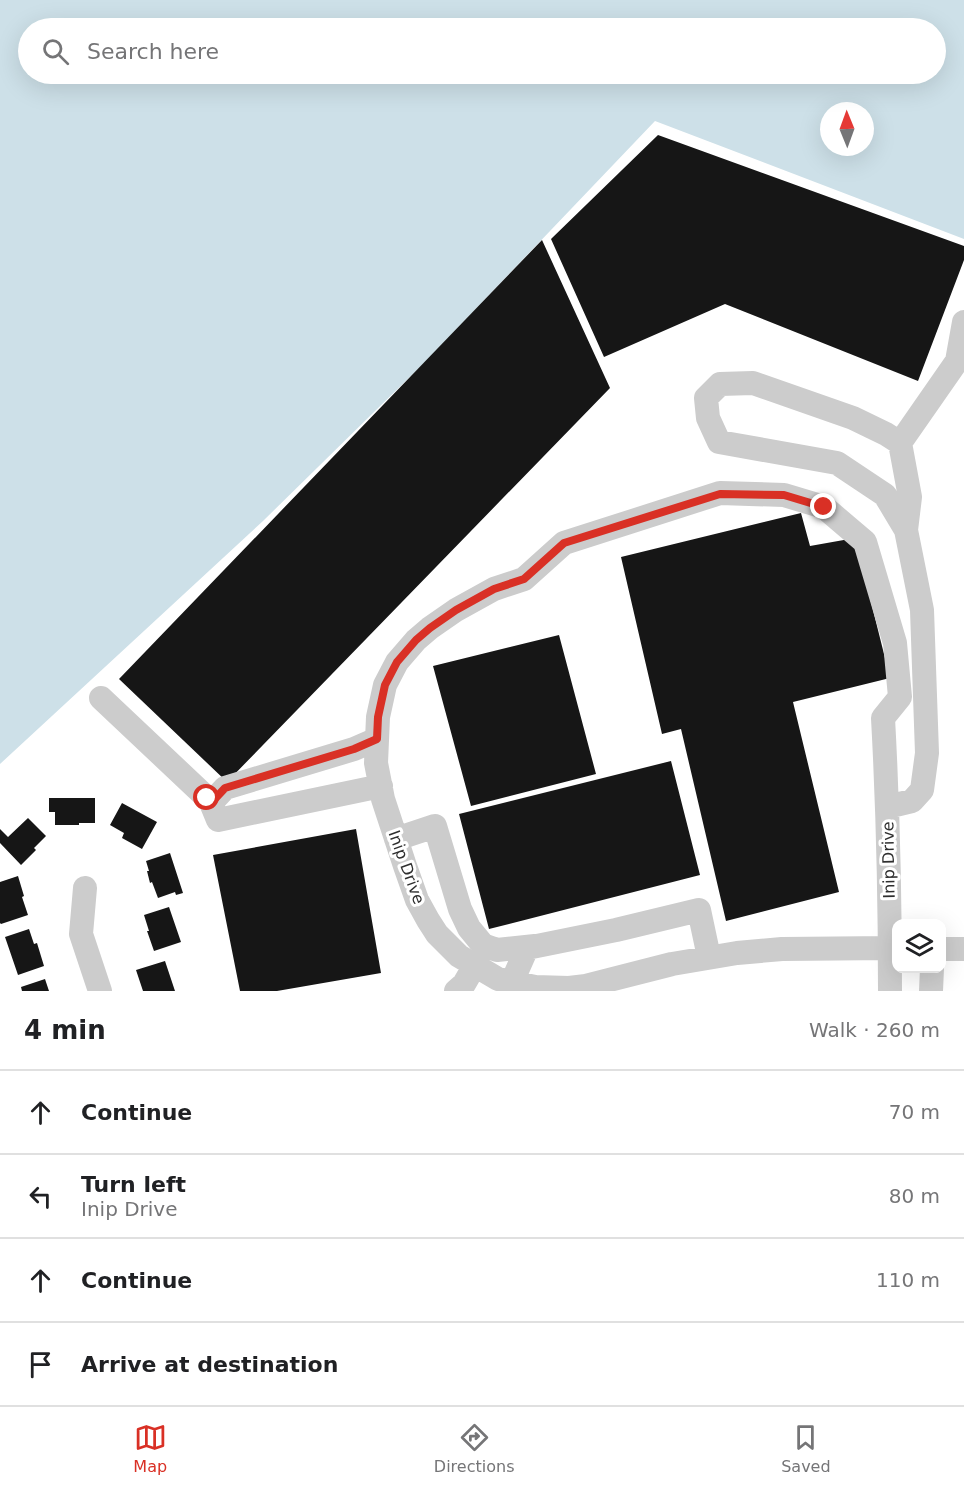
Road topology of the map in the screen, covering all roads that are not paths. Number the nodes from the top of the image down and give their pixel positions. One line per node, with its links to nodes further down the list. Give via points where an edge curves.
1 (964, 322): 2 (street)
2 (961, 362): 3 (street)
3 (900, 443): 4 (street, via 910,497); 4 (street, via 853,418 753,382 720,384 706,398 708,418 719,442 837,463 885,495)
4 (906, 530): 9 (street, via 922,610 927,753 922,790 912,801)
5 (101, 698): 8 (street)
6 (377, 739): 7 (street, Inip Drive, via 376,763); 8 (street, via 225,788); 9 (street, Inip Drive, via 385,685 397,662 416,640 456,610 494,589 524,579 564,543 720,494 784,495 824,507 865,542 896,643 900,697 883,718)
7 (381, 786): 8 (street, via 218,820); 10 (street, Inip Drive)
8 (211, 803)
9 (887, 807): 12 (street, Inip Drive)
10 (396, 839): 13 (street, via 435,826 460,909 476,937 483,945 497,950); 19 (street, Inip Drive, via 428,920 459,956)
11 (85, 888): 24 (street, via 81,934)
12 (892, 924)
13 (536, 946): 17 (street, via 699,910); 22 (street, via 527,948)
14 (892, 948): 17 (street, Inip Drive, via 782,949)
15 (946, 949): 16 (street)
16 (964, 949)
17 (709, 957): 21 (street, Inip Drive, via 672,964)
18 (892, 962): 26 (street)
19 (475, 965): 22 (street, Inip Drive, via 498,979); 25 (street)
20 (932, 973): 27 (street)
21 (623, 984): 23 (street, Inip Drive)
22 (521, 986): 23 (street, Inip Drive)
23 (569, 989)
24 (100, 991)
25 (456, 991)
26 (890, 991)
27 (932, 991)

